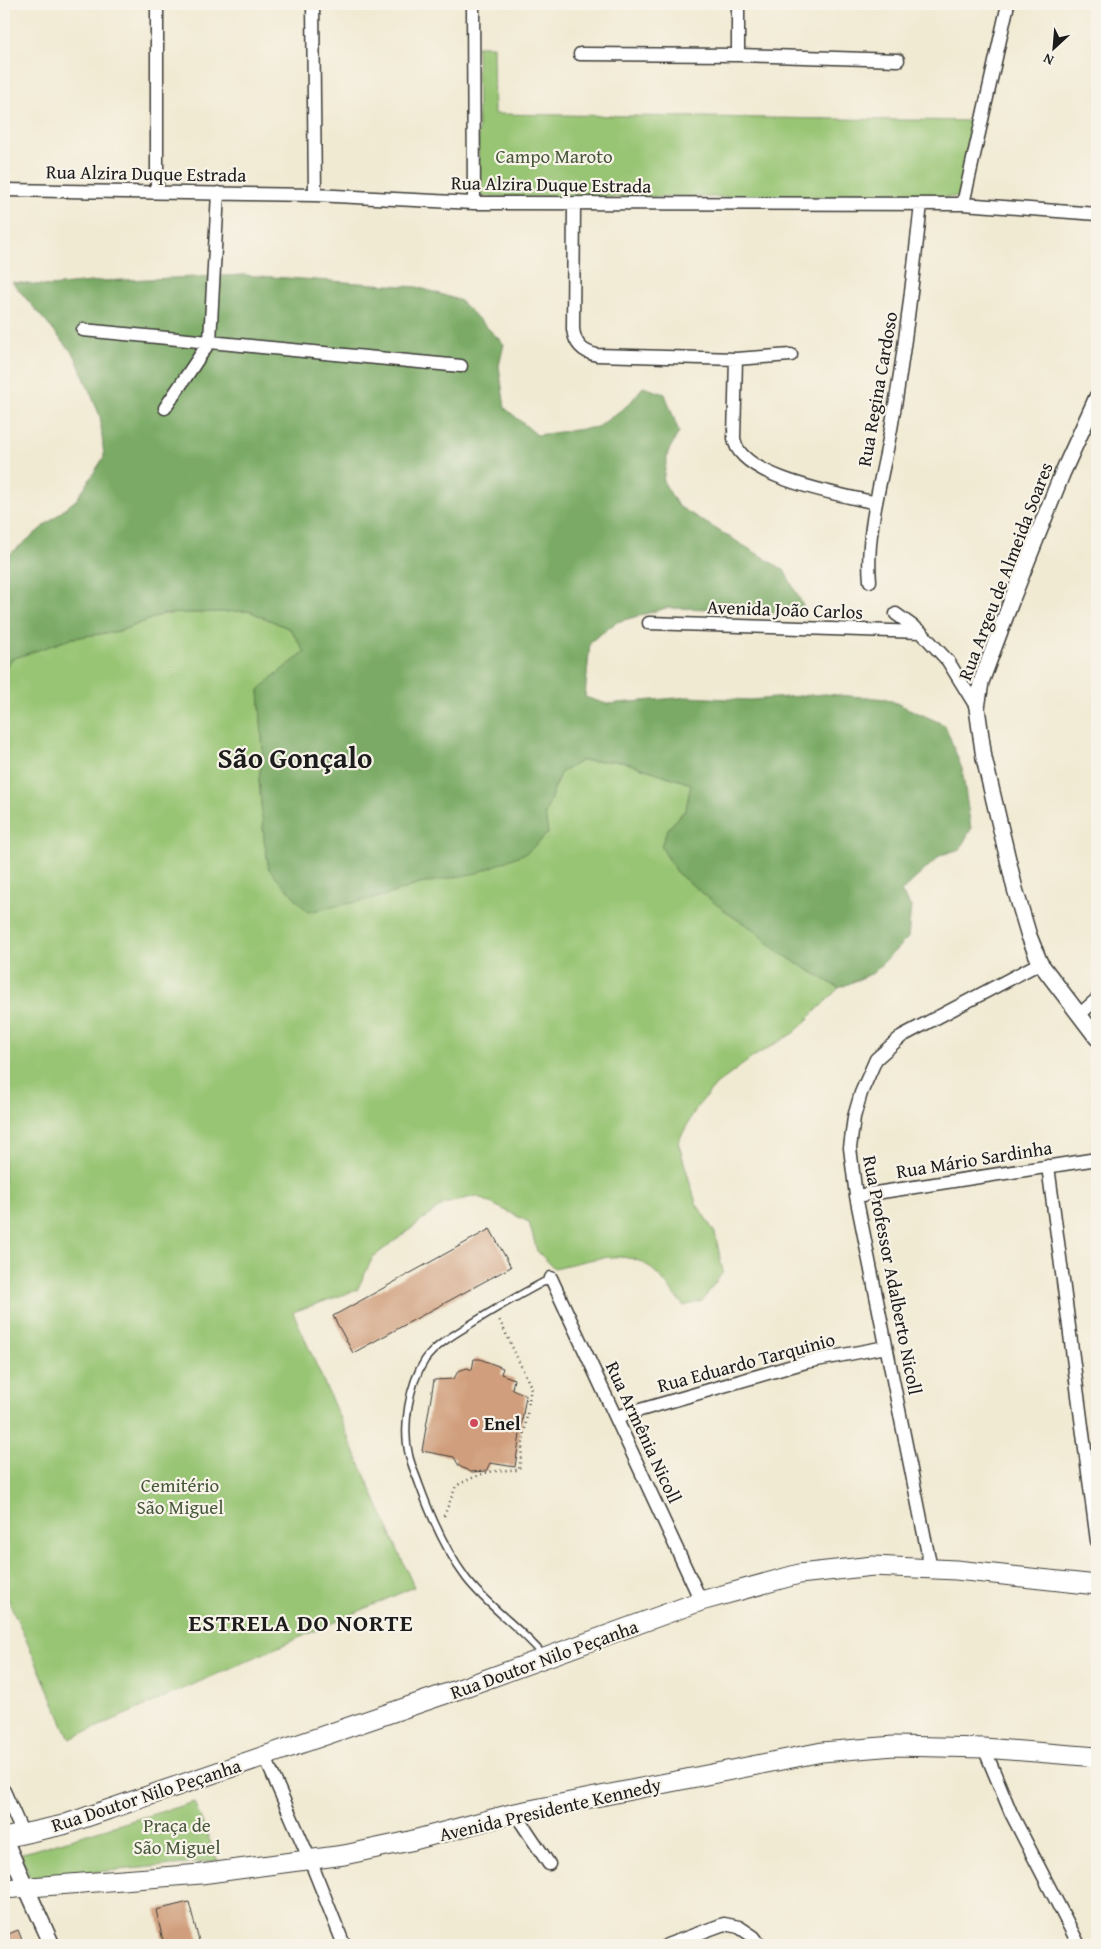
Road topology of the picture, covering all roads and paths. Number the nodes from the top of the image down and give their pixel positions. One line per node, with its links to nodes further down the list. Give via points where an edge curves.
1 (157, 4): 10 (street)
2 (313, 4): 12 (street)
3 (473, 4): 13 (street)
4 (738, 4): 7 (street)
5 (1008, 4): 16 (street)
6 (580, 54): 7 (street)
7 (738, 55): 8 (street)
8 (898, 60)
9 (4, 190): 10 (street, Rua Alzira Duque Estrada)
10 (157, 192): 11 (street, Rua Alzira Duque Estrada)
11 (218, 193): 12 (street, Rua Alzira Duque Estrada); 19 (street)
12 (315, 195): 13 (street, Rua Alzira Duque Estrada)
13 (474, 203): 14 (street, Rua Alzira Duque Estrada)
14 (574, 204): 15 (street, Rua Alzira Duque Estrada); 21 (street, via 574,337 578,346 587,353 598,355)
15 (921, 204): 16 (street, Rua Alzira Duque Estrada); 25 (street, Rua Regina Cardoso, via 910,306)
16 (963, 204): 17 (street, Rua Alzira Duque Estrada)
17 (1097, 214)
18 (83, 330): 19 (street)
19 (210, 341): 22 (street); 24 (street)
20 (791, 355): 21 (street)
21 (736, 359): 25 (street, via 734,443 742,454 780,479)
22 (461, 366)
23 (1097, 396): 30 (street, Rua Argeu de Almeida Soares, via 1012,599 981,682)
24 (165, 408)
25 (876, 503): 26 (street, Rua Regina Cardoso)
26 (870, 580)
27 (896, 614): 29 (street)
28 (649, 623): 29 (street, Avenida João Carlos)
29 (921, 632): 30 (street, via 948,661)
30 (977, 708): 31 (street, Rua Argeu de Almeida Soares, via 984,758 1015,889)
31 (1040, 963): 33 (street, Rua Argeu de Almeida Soares); 37 (street, Rua Professor Adalberto Nicoll, via 902,1036 876,1059 854,1117 850,1148)
32 (1097, 999): 33 (street)
33 (1079, 1015): 34 (street, Rua Argeu de Almeida Soares)
34 (1097, 1038)
35 (1097, 1159): 36 (street, Rua Mário Sardinha)
36 (1048, 1166): 37 (street, Rua Mário Sardinha); 43 (street)
37 (856, 1196): 40 (street, Rua Professor Adalberto Nicoll)
38 (552, 1278): 39 (lane); 41 (street, Rua Armênia Nicoll)
39 (494, 1308): 42 (lane, via 447,1340 426,1360 414,1386 406,1419 408,1455); 42 (path, via 531,1386 519,1470 491,1470 456,1486)
40 (886, 1347): 41 (street, Rua Eduardo Tarquinio, via 806,1362); 44 (street, Rua Professor Adalberto Nicoll)
41 (616, 1417): 46 (street, Rua Armênia Nicoll)
42 (438, 1530): 47 (lane, via 467,1579 531,1640)
43 (1097, 1541)
44 (931, 1569): 45 (main road, Rua Doutor Nilo Peçanha); 46 (main road, Rua Doutor Nilo Peçanha, via 873,1566 799,1574)
45 (1097, 1585)
46 (701, 1601): 47 (main road, Rua Doutor Nilo Peçanha)
47 (546, 1659): 49 (main road, Rua Doutor Nilo Peçanha)
48 (984, 1748): 50 (main road, Avenida Presidente Kennedy); 52 (main road, Avenida Presidente Kennedy, via 894,1746 822,1752); 63 (street, via 1011,1813)
49 (264, 1756): 53 (main road, Rua Doutor Nilo Peçanha, via 63,1825); 55 (street)
50 (1097, 1757)
51 (4, 1791): 53 (street)
52 (515, 1813): 55 (main road, Avenida Presidente Kennedy, via 410,1841); 56 (street)
53 (23, 1834): 54 (main road, Rua Doutor Nilo Peçanha)
54 (4, 1838): 57 (street)
55 (310, 1860): 57 (main road, Avenida Presidente Kennedy, via 201,1874); 60 (street)
56 (549, 1864)
57 (27, 1887): 58 (main road, Avenida Presidente Kennedy); 59 (street)
58 (4, 1889)
59 (52, 1945)
60 (344, 1945)
61 (667, 1945): 62 (street, via 724,1924 739,1927)
62 (760, 1945)
63 (1079, 1945)

